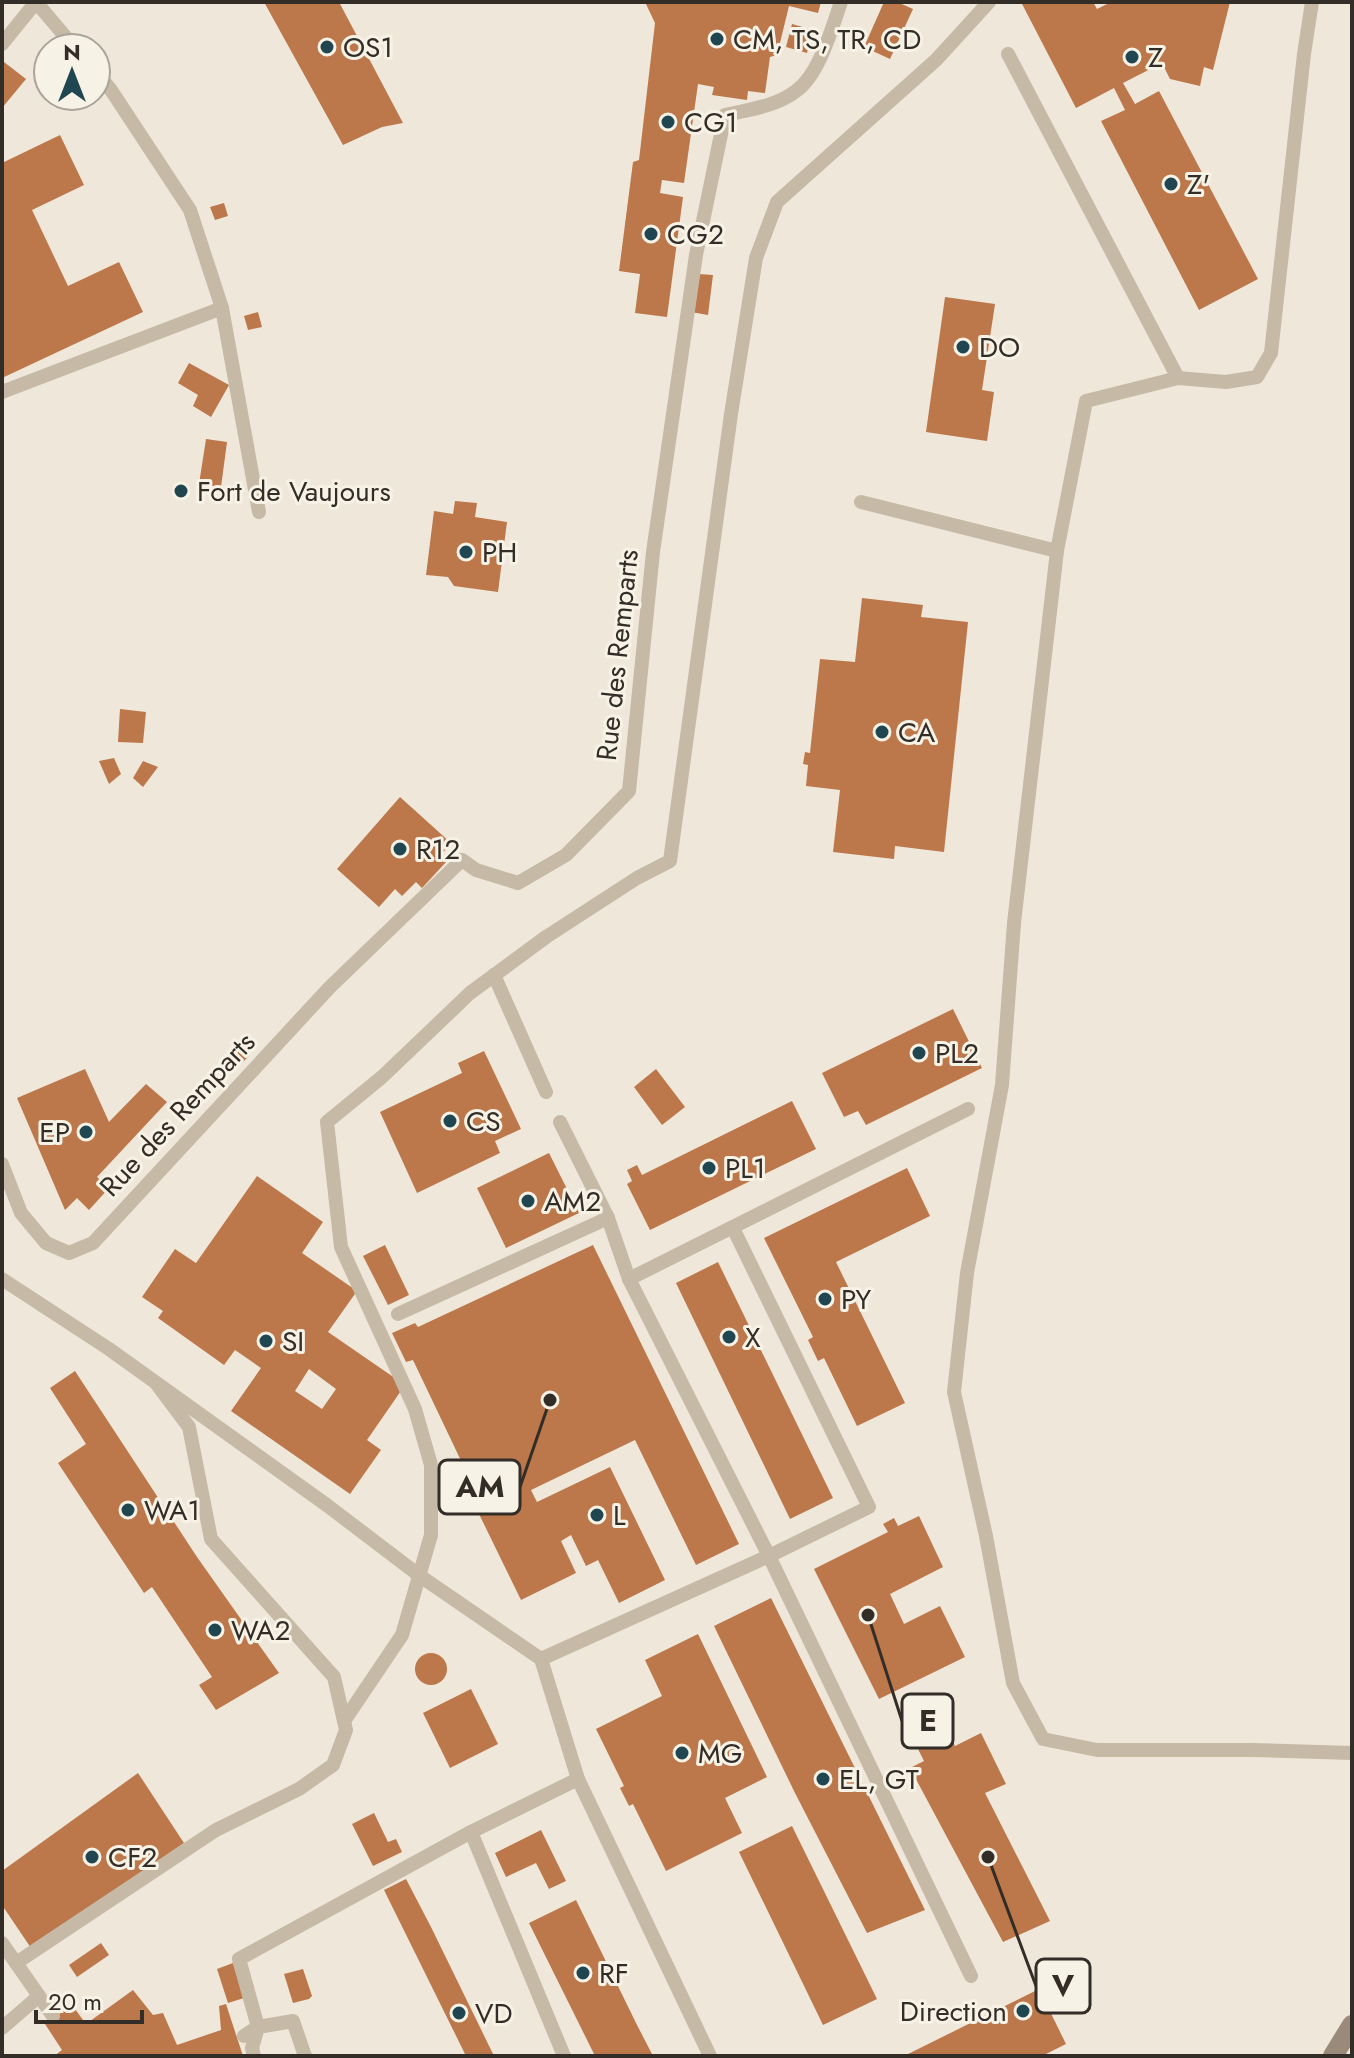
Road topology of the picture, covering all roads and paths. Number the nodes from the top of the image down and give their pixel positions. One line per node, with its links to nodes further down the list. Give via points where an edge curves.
1 (36, 2): 5 (lane); 6 (lane)
2 (841, 2): 19 (lane, Rue des Remparts, via 823,55 797,91 725,115 696,255 655,537 629,791 566,855 518,883 462,860 330,987 93,1243 69,1253 46,1243 21,1213)
3 (989, 2): 15 (lane, via 936,60 777,202 761,244 731,414 670,861 624,886)
4 (1312, 2): 10 (lane, via 1271,353 1257,377 1226,382)
5 (61, 32)
6 (2, 44)
7 (1008, 54): 10 (lane)
8 (112, 92): 9 (lane, via 190,210)
9 (222, 308): 11 (lane); 13 (lane)
10 (1178, 378): 14 (lane, via 1086,401)
11 (2, 392)
12 (861, 502): 14 (lane)
13 (259, 512)
14 (1057, 551): 30 (lane, via 1014,923 1002,1085 967,1273 954,1392 1013,1683 1043,1739 1057,1742 1097,1750)
15 (494, 975): 16 (lane); 27 (lane, via 327,1122 341,1247 415,1409 431,1465 431,1535)
16 (546, 1092)
17 (968, 1109): 21 (lane)
18 (560, 1122): 20 (lane)
19 (2, 1164)
20 (608, 1218): 23 (lane); 24 (lane)
21 (733, 1228): 23 (lane); 26 (lane, via 869,1507)
22 (2, 1279): 25 (lane)
23 (629, 1279): 26 (lane)
24 (398, 1314)
25 (156, 1383): 27 (lane); 29 (lane, via 189,1427 211,1539 334,1677)
26 (769, 1556): 28 (lane); 34 (lane)
27 (420, 1576): 28 (lane); 29 (lane, via 402,1635)
28 (541, 1659): 31 (lane)
29 (344, 1721): 33 (lane, via 346,1730 333,1765 299,1789 216,1830)
30 (1352, 1753)
31 (578, 1779): 32 (lane); 44 (lane)
32 (471, 1832): 38 (lane, via 239,1959); 43 (lane)
33 (7, 1955): 35 (lane)
34 (971, 1976)
35 (38, 1997): 36 (lane); 39 (lane)
36 (53, 2016)
37 (1352, 2025): 45 (street)
38 (258, 2027): 40 (lane); 41 (lane); 42 (lane, via 293,2021)
39 (2, 2028)
40 (244, 2036)
41 (254, 2056)
42 (305, 2056)
43 (564, 2056)
44 (710, 2056)
45 (1333, 2056)

